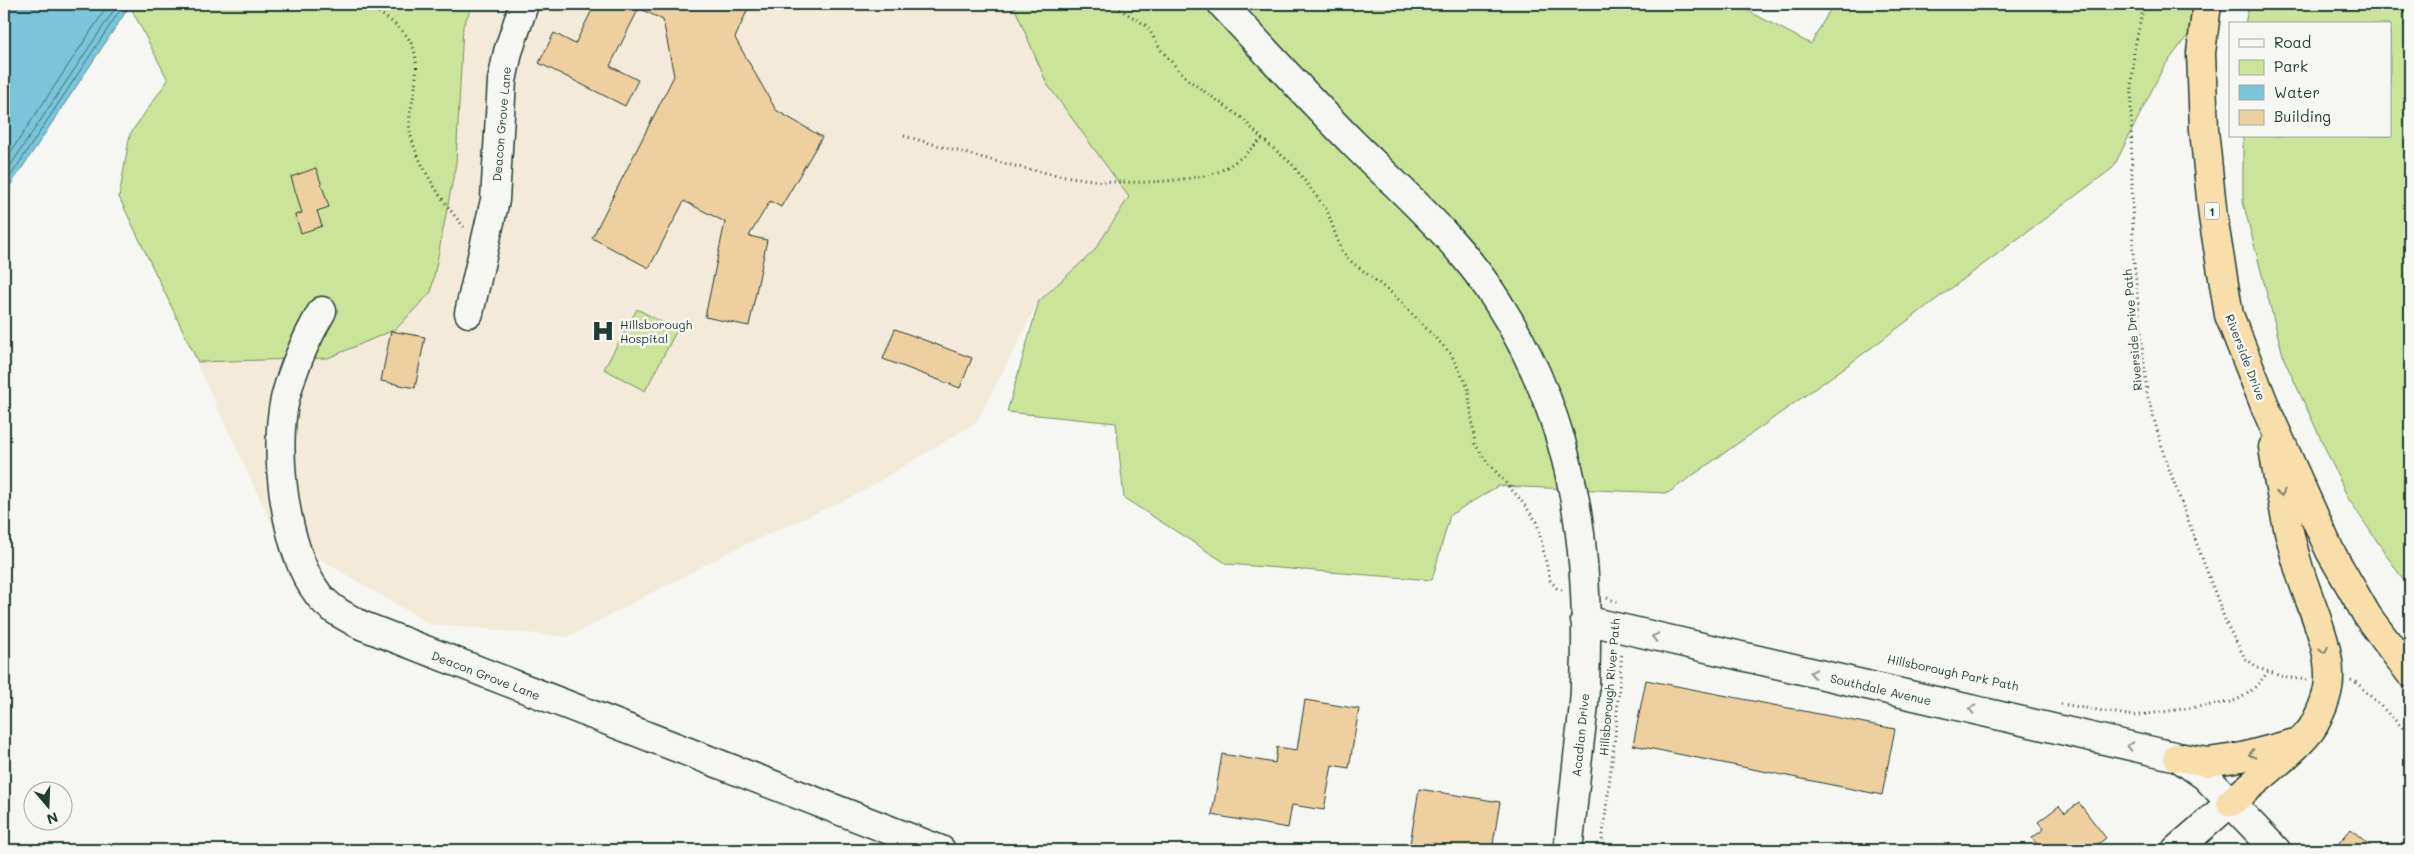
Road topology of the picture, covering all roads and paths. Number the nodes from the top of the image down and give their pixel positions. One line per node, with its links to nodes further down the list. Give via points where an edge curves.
1 (366, 4): 9 (path, via 408,37 414,46 415,84 409,120 416,152 445,206)
2 (524, 4): 9 (street, Deacon Grove Lane, via 502,81 495,200)
3 (1111, 4): 8 (path, Hillsborough River Path, via 1147,26 1160,50 1187,79 1242,118)
4 (1222, 4): 13 (street, Acadian Drive, via 1452,242 1497,301 1525,352 1564,447 1577,504)
5 (2144, 4): 16 (path, Riverside Drive Path, via 2134,51 2131,107 2133,252 2147,394 2165,458 2227,625 2245,658)
6 (2207, 4): 12 (highway, Riverside Drive / 1, via 2201,52 2212,217 2229,315)
7 (904, 136): 8 (path, via 1025,169 1100,182 1162,181 1218,172 1236,162)
8 (1262, 139): 13 (path, Hillsborough River Path, via 1291,163 1316,193 1348,259 1394,295 1451,354 1468,388 1475,444 1537,522 1550,580)
9 (483, 245): 11 (street, Deacon Grove Lane)
10 (322, 311): 25 (street, Deacon Grove Lane, via 293,371 281,432 281,462 294,547 319,596 361,626)
11 (469, 313)
12 (2267, 411): 17 (highway, Riverside Drive / 1, via 2330,551 2368,616); 22 (highway, one-way to 22, via 2279,486 2298,568 2324,645 2329,678 2324,702 2313,727)
13 (1585, 607): 14 (path, Hillsborough River Path, via 1618,601); 23 (street, Southdale Avenue, one-way to 13); 26 (street, Acadian Drive, via 1586,686)
14 (1625, 609)
15 (1622, 642): 27 (path, Hillsborough River Path)
16 (2268, 671): 19 (path, Riverside Drive Path); 20 (path, via 2254,690 2231,702 2134,716)
17 (2410, 673)
18 (2348, 679): 21 (path, via 2357,683)
19 (2309, 680)
20 (2053, 702)
21 (2410, 735)
22 (2299, 742): 23 (highway, one-way to 23, via 2208,762); 24 (highway)
23 (2178, 757): 24 (street, via 2205,776)
24 (2231, 802): 28 (street); 29 (street)
25 (941, 850)
26 (1568, 850)
27 (1601, 850)
28 (2176, 850)
29 (2276, 850)

